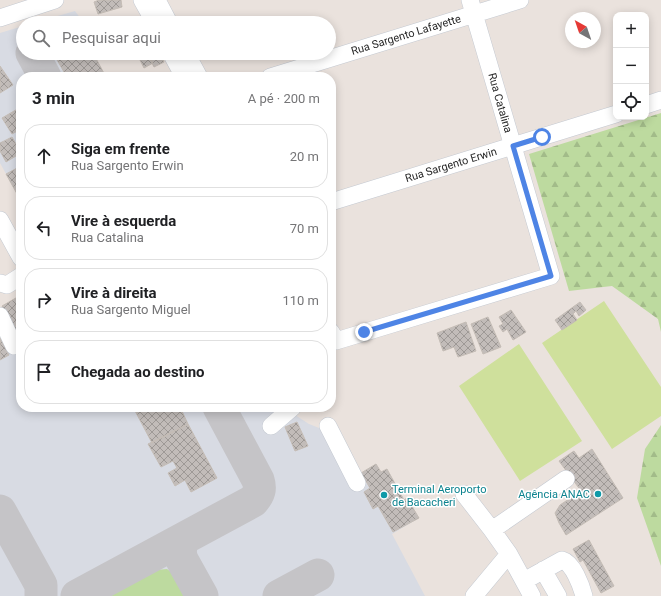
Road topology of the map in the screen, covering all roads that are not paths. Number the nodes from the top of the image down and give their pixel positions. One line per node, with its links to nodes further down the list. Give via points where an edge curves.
1 (55, 0): 8 (lane)
2 (142, 0): 6 (lane)
3 (157, 0): 7 (lane)
4 (520, 0): 5 (lane, Rua Sargento Lafayette)
5 (472, 7): 9 (lane, Rua Sargento Lafayette); 19 (lane, Rua Catalina)
6 (151, 16)
7 (166, 16)
8 (0, 18)
9 (336, 54)
10 (175, 60): 13 (lane)
11 (190, 60): 14 (lane)
12 (319, 60): 15 (lane, Rua Sargento Lafayette)
13 (181, 72)
14 (196, 72)
15 (284, 72)
16 (661, 100): 17 (lane)
17 (649, 104)
18 (613, 115): 19 (lane, Rua Sargento Erwin)
19 (513, 146): 20 (lane, Rua Sargento Erwin); 26 (lane, Rua Catalina, via 551,276)
20 (336, 200)
21 (1, 225): 22 (lane)
22 (16, 250)
23 (16, 279): 24 (lane, via 7,285)
24 (0, 284)
25 (0, 316): 27 (lane)
26 (336, 336)
27 (14, 346)
28 (287, 412): 29 (lane)
29 (271, 426)
30 (328, 426): 32 (lane)
31 (566, 479): 34 (lane)
32 (357, 483)
33 (464, 494): 34 (lane)
34 (492, 530): 35 (lane)
35 (509, 554): 37 (lane); 38 (lane)
36 (543, 570): 37 (lane); 39 (lane); 40 (lane, via 562,560 566,561 571,566)
37 (528, 589)
38 (474, 596)
39 (558, 596)
40 (584, 596)

